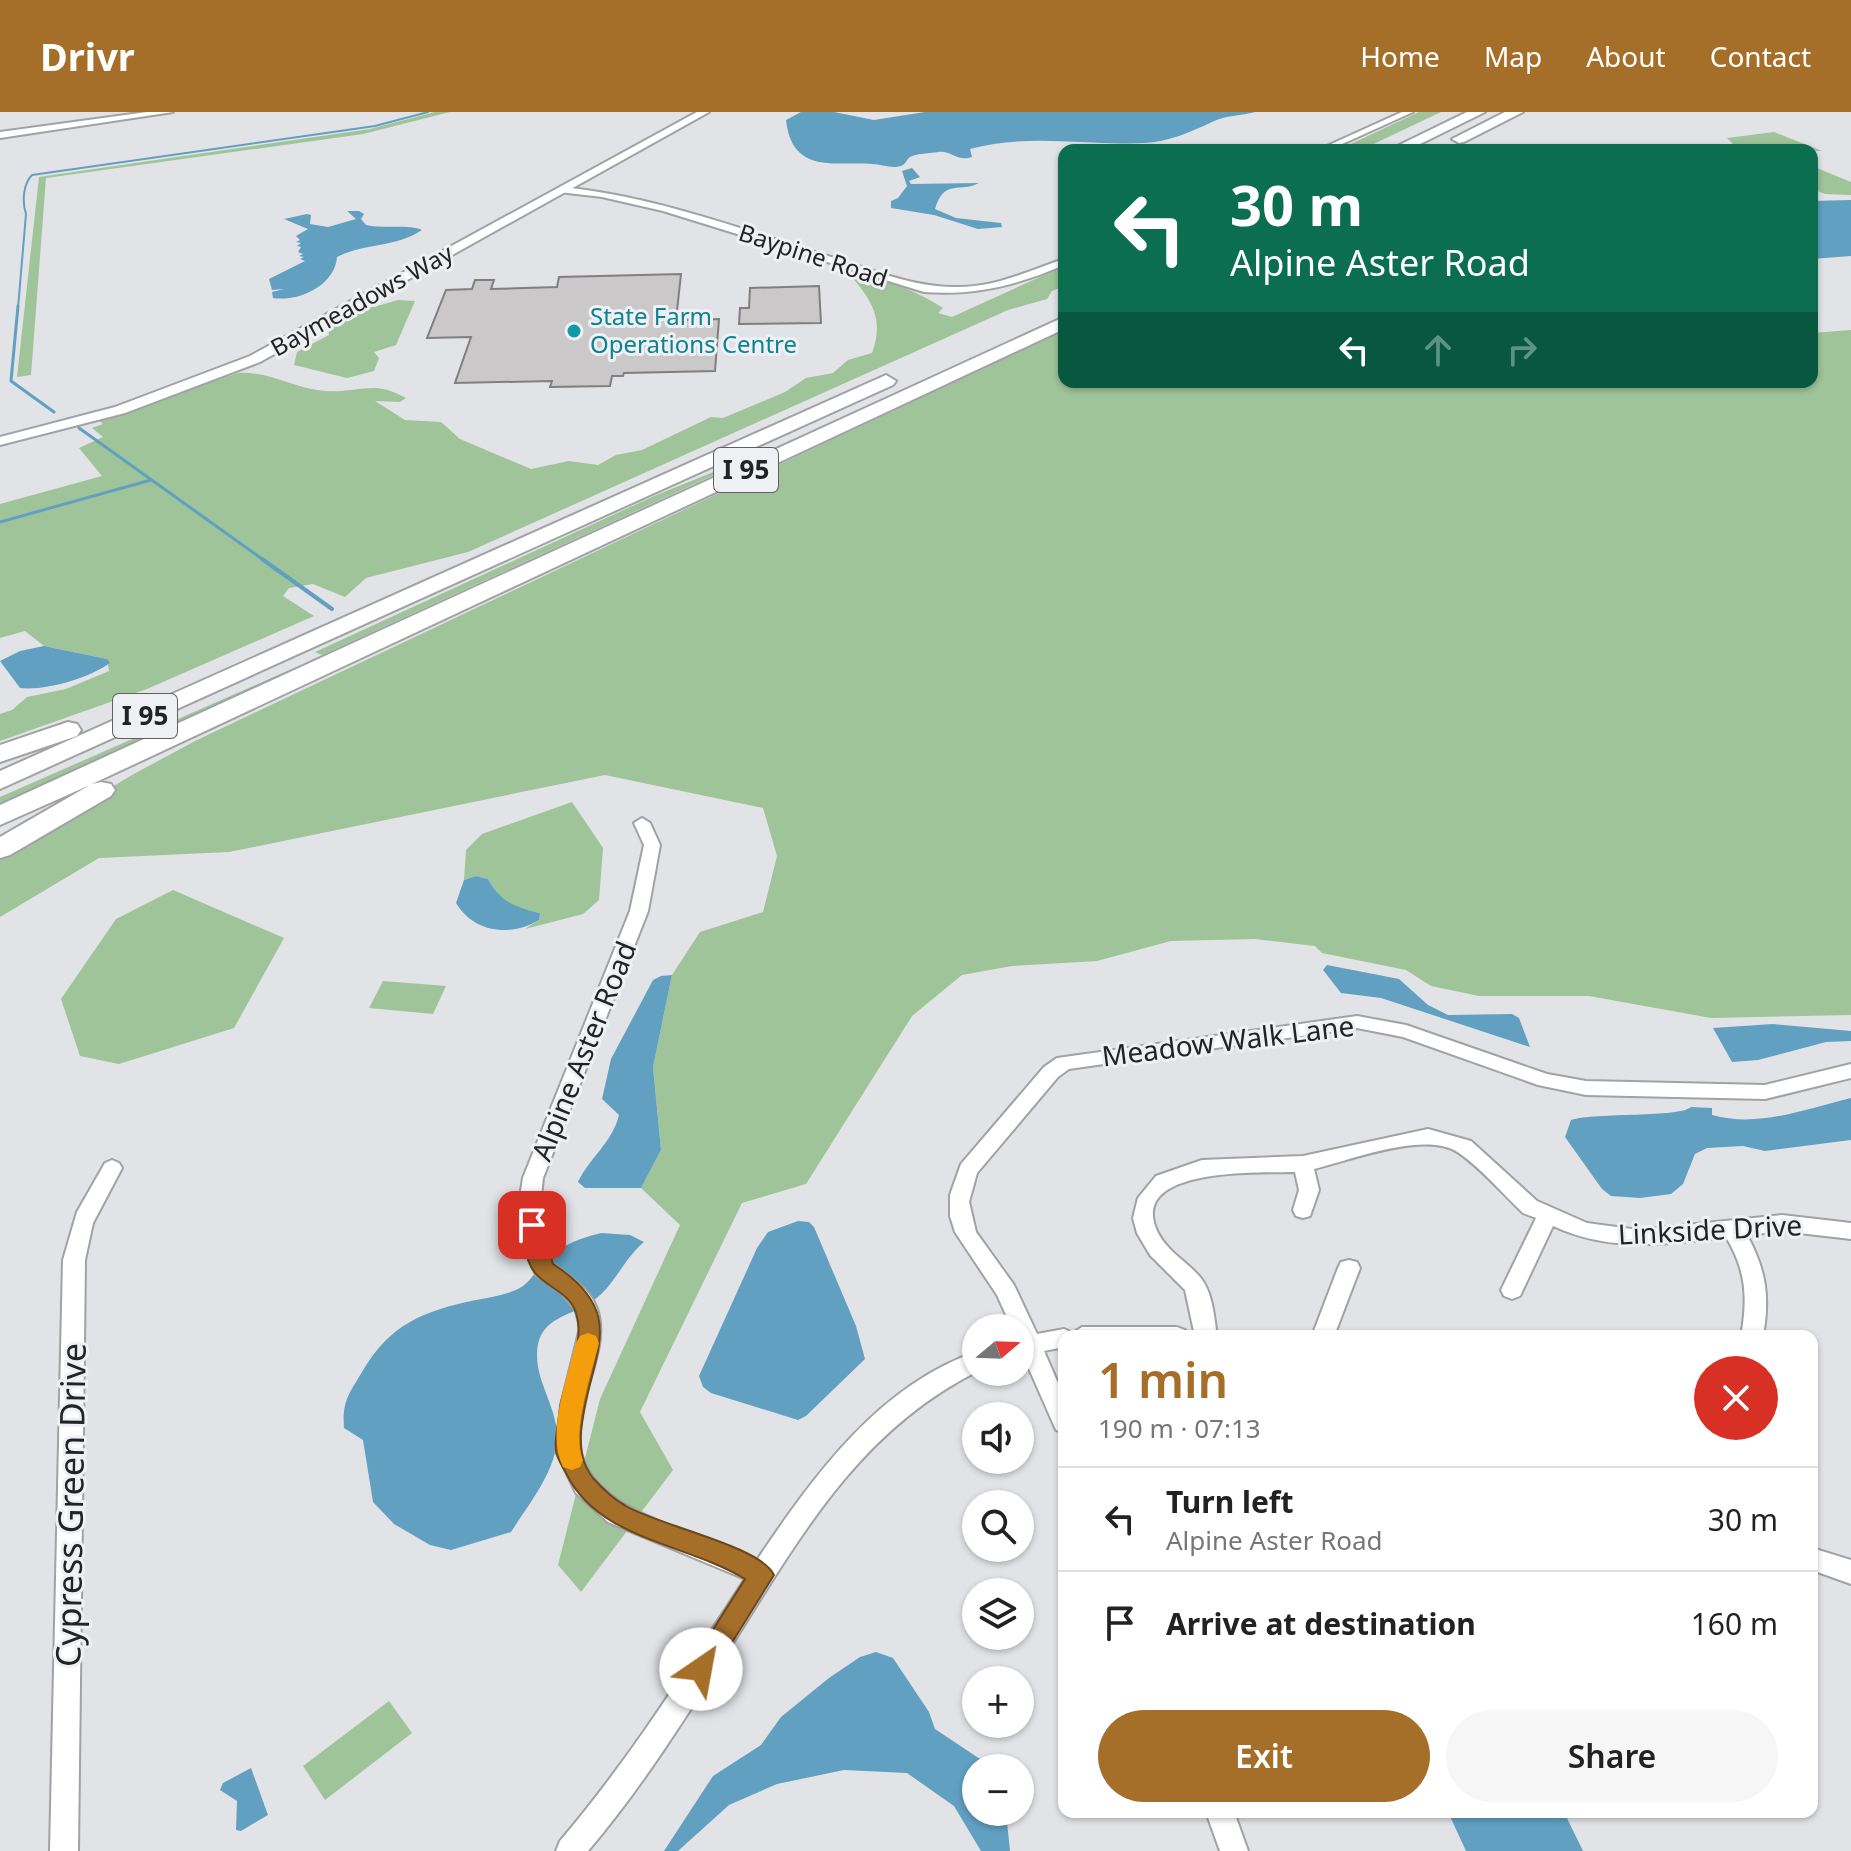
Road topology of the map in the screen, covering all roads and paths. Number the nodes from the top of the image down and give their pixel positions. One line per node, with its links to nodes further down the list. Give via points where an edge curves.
1 (168, 112): 7 (street)
2 (687, 112): 15 (street, Baymeadows Way, via 238,357 167,385)
3 (704, 112): 11 (street, Baymeadows Way)
4 (1409, 112): 8 (street)
5 (1478, 112): 9 (highway)
6 (1516, 112): 10 (highway)
7 (0, 135)
8 (1336, 144)
9 (1409, 144)
10 (1448, 144)
11 (562, 190): 12 (street, Baypine Road, via 666,209 924,289 1001,287); 16 (street, Baymeadows Way, via 255,359 120,410)
12 (1058, 264)
13 (1058, 325): 18 (highway, I 95)
14 (907, 371): 17 (highway, I 95)
15 (0, 432)
16 (0, 441)
17 (290, 650): 19 (highway); 20 (highway, I 95)
18 (199, 724): 21 (highway, I 95); 23 (highway, via 119,779)
19 (0, 754)
20 (0, 781)
21 (0, 816)
22 (642, 823): 44 (street, Alpine Aster Road, via 652,845 639,911 533,1178 529,1203 535,1247 544,1269 570,1287 586,1308 591,1328 572,1405 568,1451 584,1485 617,1514)
23 (0, 849)
24 (1851, 1071): 33 (street, Meadow Walk Lane, via 1765,1092 1586,1088 1545,1080 1406,1031 1357,1022 1064,1063 968,1169 960,1187 962,1224 1004,1288)
25 (1303, 1164): 27 (street, via 1309,1190); 28 (street, Linkside Drive, via 1409,1138 1445,1138 1476,1155 1516,1196); 34 (street, Linkside Drive, via 1202,1168 1163,1181 1152,1192 1143,1218 1147,1233 1194,1285)
26 (112, 1168): 46 (street, Cypress Green Drive, via 91,1201 74,1260)
27 (1303, 1210)
28 (1547, 1216): 29 (street, Linkside Drive, via 1584,1231 1639,1238); 32 (street)
29 (1732, 1228): 30 (street, Linkside Drive, via 1794,1223); 36 (street, via 1757,1274)
30 (1851, 1231)
31 (1349, 1268): 35 (street)
32 (1512, 1290)
33 (1013, 1314)
34 (1205, 1330)
35 (1325, 1330)
36 (1753, 1330)
37 (1058, 1339): 38 (street)
38 (1034, 1343)
39 (1034, 1364): 41 (street, Meadow Walk Lane)
40 (962, 1369): 44 (street, via 912,1397 863,1438 812,1499)
41 (1058, 1411)
42 (1818, 1561): 43 (street)
43 (1851, 1572)
44 (761, 1575): 47 (street, via 636,1771)
45 (1222, 1818): 48 (street)
46 (64, 1851)
47 (570, 1851)
48 (1234, 1851)

